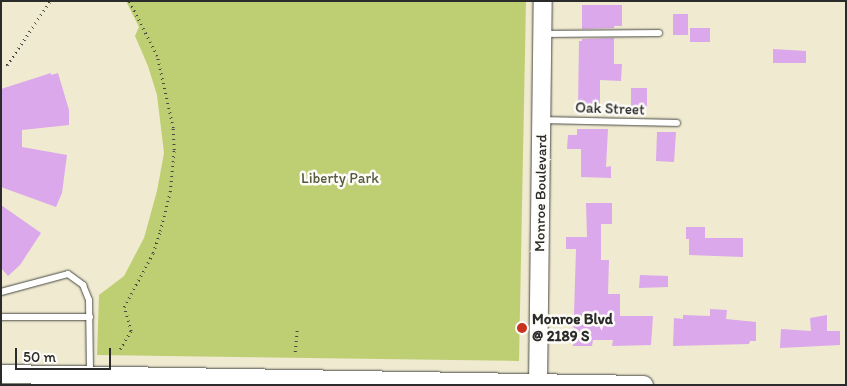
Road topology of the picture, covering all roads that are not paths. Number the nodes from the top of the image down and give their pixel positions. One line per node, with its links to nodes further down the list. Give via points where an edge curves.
1 (544, 1): 3 (street, Monroe Boulevard)
2 (659, 33): 3 (lane)
3 (543, 34): 4 (street, Monroe Boulevard)
4 (542, 120): 5 (lane, Oak Street); 11 (street, Monroe Boulevard)
5 (677, 123)
6 (1, 292): 8 (lane, via 68,274 83,285 89,300)
7 (1, 317): 8 (lane)
8 (90, 317): 10 (lane)
9 (1, 374): 10 (street)
10 (90, 376): 11 (street)
11 (538, 384): 12 (street)
12 (644, 385)

